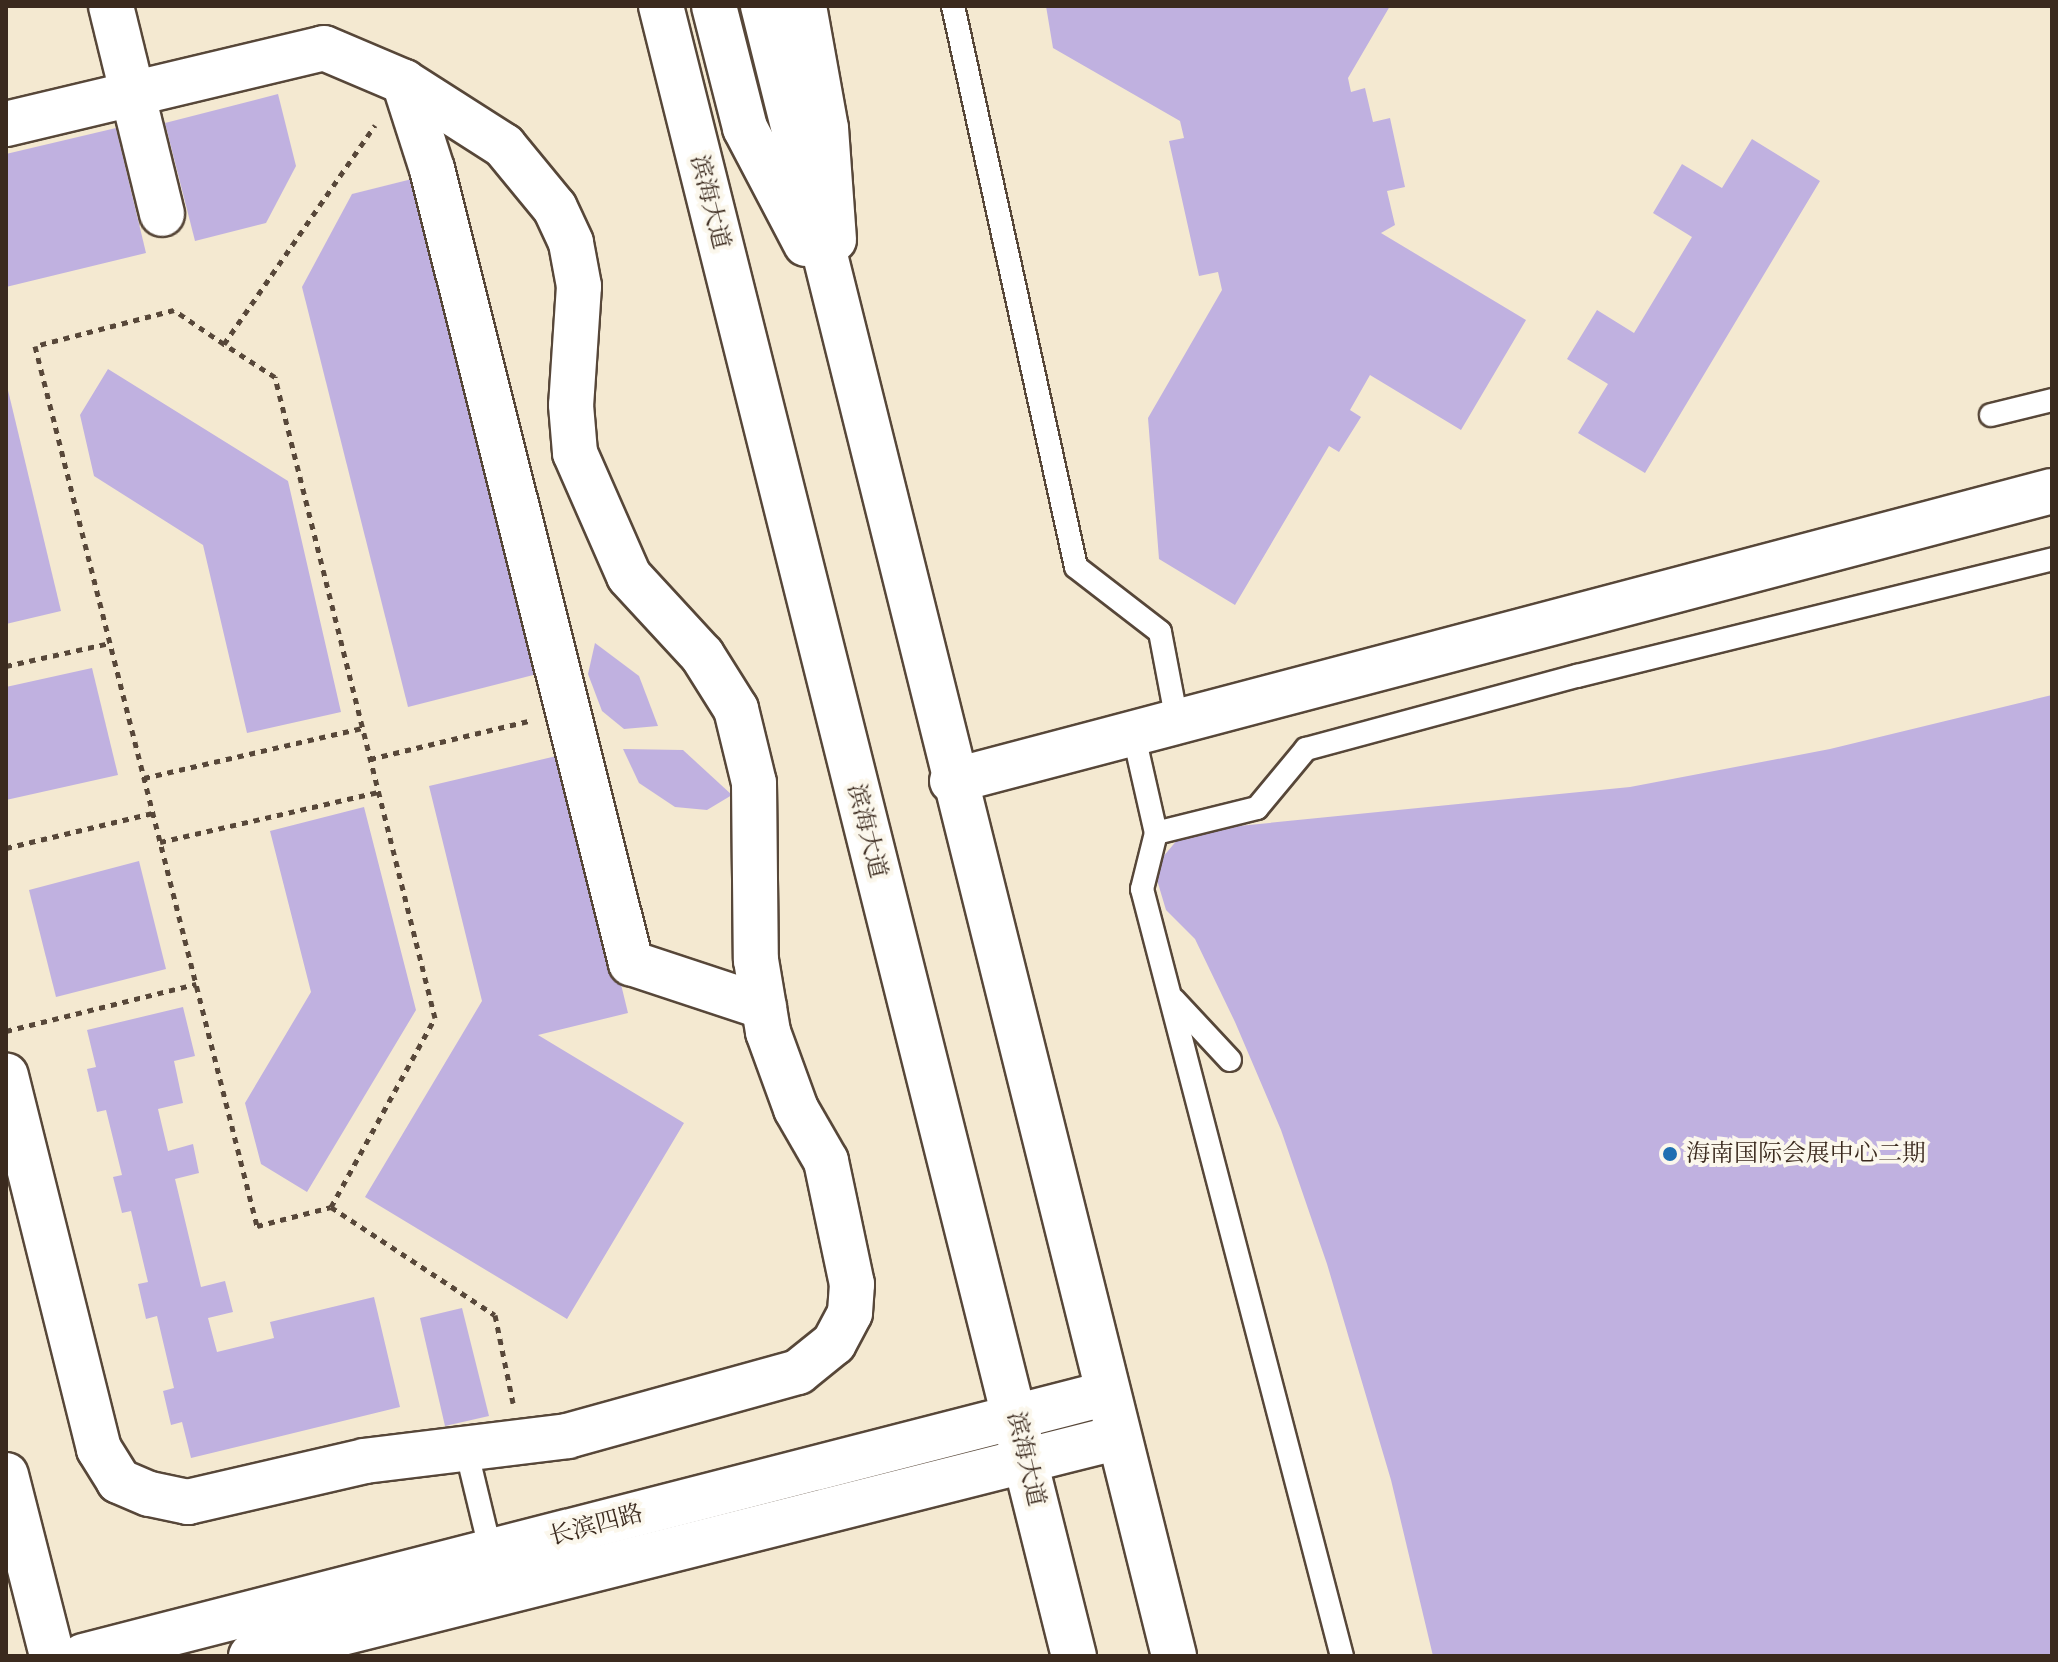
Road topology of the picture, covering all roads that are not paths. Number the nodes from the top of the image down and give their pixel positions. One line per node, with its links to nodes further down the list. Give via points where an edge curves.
1 (111, 6): 8 (main road)
2 (661, 6): 25 (main road, 滨海大道)
3 (714, 6): 11 (main road, via 745,128)
4 (763, 6): 11 (main road)
5 (804, 6): 11 (main road, via 826,128)
6 (953, 6): 16 (lane, via 1076,567 1160,632)
7 (404, 82): 8 (main road, via 324,48); 21 (main road, via 432,169 631,963); 21 (main road, via 504,146 555,208 571,243 579,286 571,405 575,453 629,576 702,655 736,709 754,783 756,960)
8 (133, 94): 9 (main road); 10 (main road)
9 (6, 124)
10 (162, 214)
11 (838, 306): 18 (main road)
12 (2052, 400): 13 (lane)
13 (1991, 415)
14 (2052, 491): 16 (main road)
15 (2052, 559): 19 (lane, via 1306,749 1257,808)
16 (1177, 721): 17 (main road)
17 (1133, 732): 18 (main road); 19 (lane)
18 (952, 781): 24 (main road)
19 (1156, 833): 20 (lane, via 1142,889)
20 (1170, 996): 22 (lane); 36 (lane)
21 (764, 1007): 27 (main road, via 796,1109 826,1161 852,1284 850,1313 834,1343 798,1372 568,1436)
22 (1230, 1060)
23 (6, 1075): 27 (main road, via 99,1449 119,1481 188,1502 365,1461)
24 (1108, 1393): 25 (main road, 长滨四路); 26 (main road)
25 (1016, 1417): 28 (main road, 滨海大道); 30 (main road, 长滨四路)
26 (1119, 1437): 28 (main road, 长滨四路); 35 (main road)
27 (466, 1449): 30 (lane)
28 (1027, 1461): 33 (main road, 长滨四路); 34 (main road, 滨海大道)
29 (6, 1475): 31 (main road)
30 (491, 1552): 32 (main road, 长滨四路)
31 (52, 1656)
32 (83, 1656)
33 (251, 1656)
34 (1074, 1656)
35 (1174, 1656)
36 (1342, 1656)

